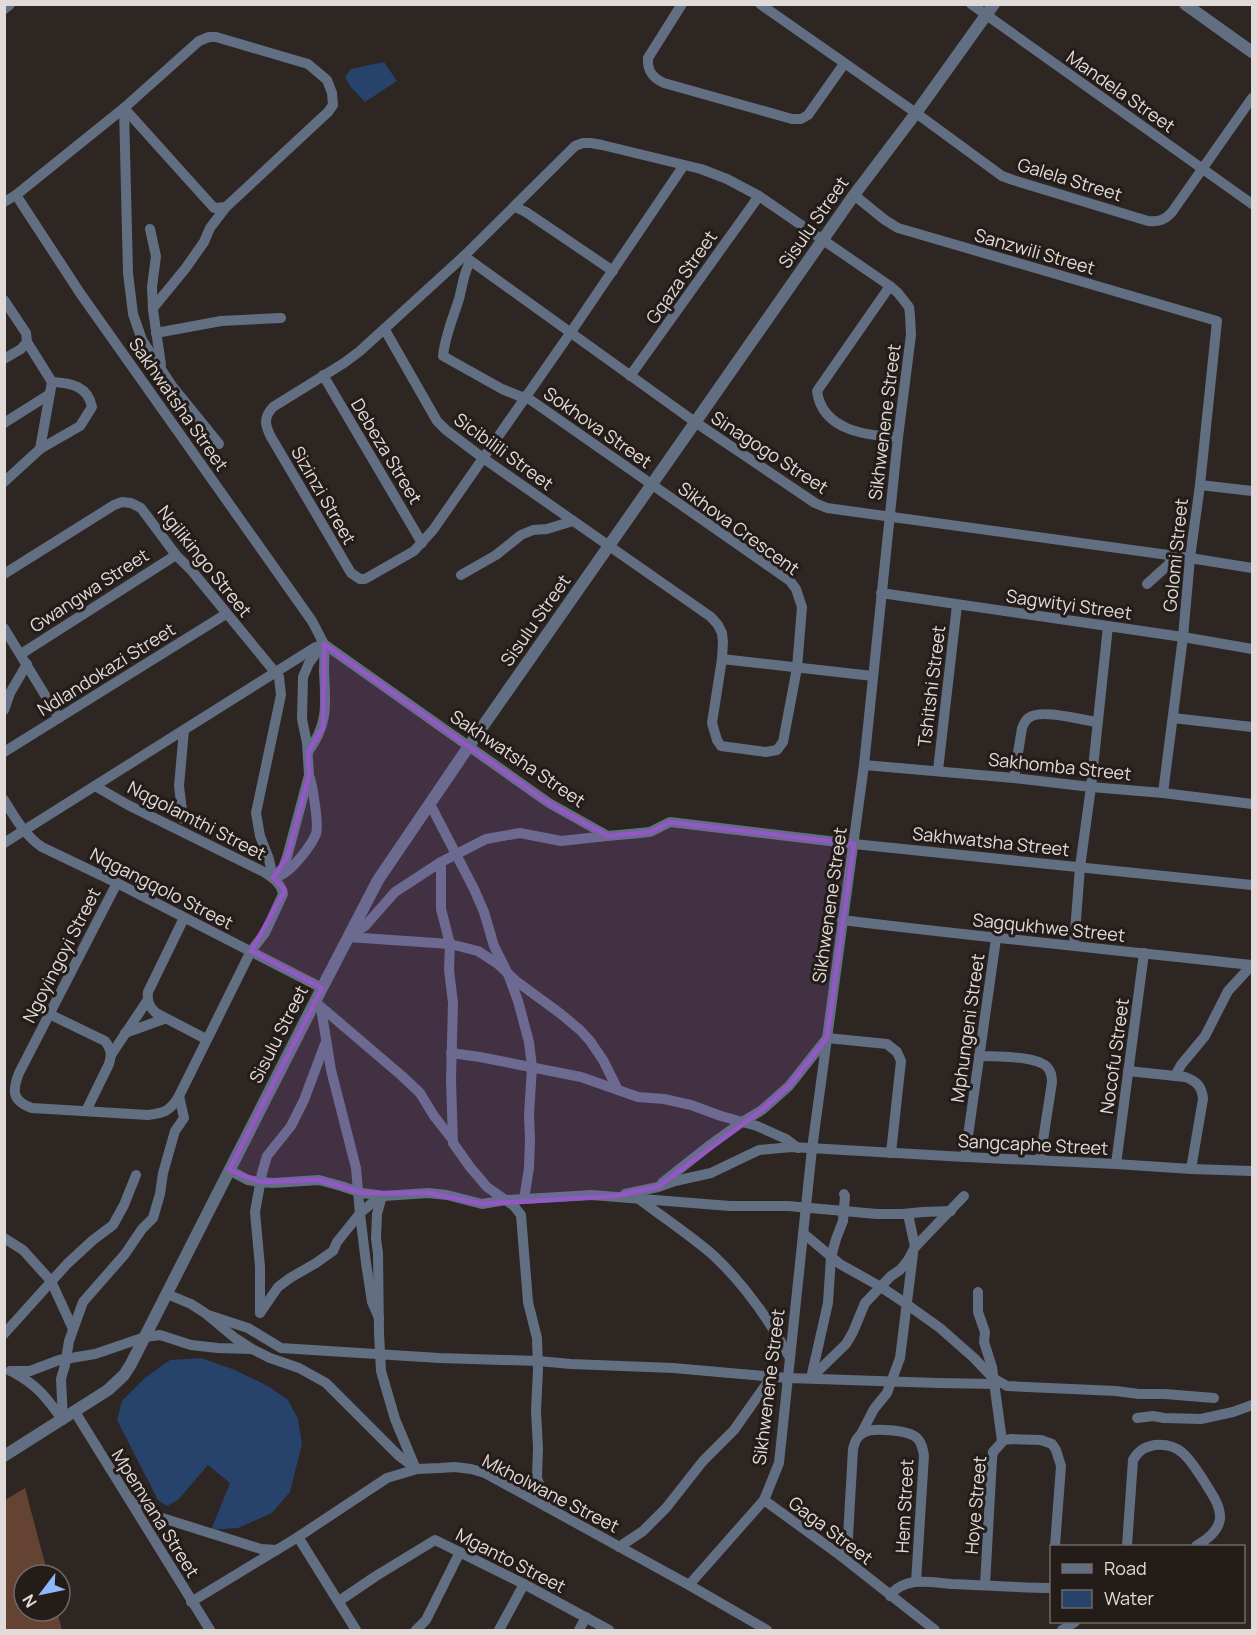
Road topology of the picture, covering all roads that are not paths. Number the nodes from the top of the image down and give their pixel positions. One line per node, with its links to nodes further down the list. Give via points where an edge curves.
1 (9, 4): 6 (street)
2 (682, 4): 9 (street, via 648,58 651,74 664,83 797,119 808,115)
3 (760, 4): 9 (street, Galela Street)
4 (971, 4): 7 (street, Mandela Street)
5 (1185, 4): 8 (street)
6 (4, 8)
7 (990, 10): 12 (street, Sisulu Street); 14 (street, Mandela Street)
8 (1252, 52)
9 (844, 64): 12 (street, Galela Street)
10 (1252, 98): 14 (street, Galela Street)
11 (123, 108): 15 (street); 20 (street, via 214,208); 20 (street, via 208,37 308,63 327,80 333,105 328,112); 36 (street, via 128,273 133,314 142,340)
12 (916, 113): 14 (street, Galela Street, via 1002,176 1148,221 1166,218); 16 (street, Sisulu Street)
13 (684, 165): 17 (street, Sizinzi Street, via 712,173); 21 (street, Sizinzi Street, via 583,143 565,155); 25 (street, Sizinzi Street)
14 (1202, 168): 19 (street, Mandela Street)
15 (16, 195): 18 (street); 69 (street, Sakhwatsha Street, via 80,293 312,621)
16 (854, 195): 23 (street, Sisulu Street); 30 (street, Sanzwili Street, via 898,228)
17 (759, 196): 23 (street, Sizinzi Street); 38 (street, Gqaza Street)
18 (4, 202)
19 (1252, 204)
20 (225, 207): 28 (street, via 198,251)
21 (515, 207): 24 (street, Sizinzi Street); 25 (street)
22 (150, 229): 28 (street, via 156,256)
23 (823, 240): 26 (street, Sikhwenene Street); 42 (street, Sisulu Street)
24 (466, 261): 31 (street, Sizinzi Street); 32 (street, Sinagogo Street); 41 (street, Sokhova Street, via 443,356 502,390)
25 (613, 271): 32 (street, Sizinzi Street)
26 (890, 286): 44 (street, Sikhwenene Street, via 904,300 910,315); 44 (street, via 817,391 818,402 831,419 853,431)
27 (4, 300): 34 (street, via 26,333)
28 (153, 308): 33 (street)
29 (281, 318): 33 (street, via 221,321)
30 (1217, 321): 50 (street, Golomi Street)
31 (385, 330): 37 (street, Sizinzi Street); 47 (street, Sicibilili Street, via 437,421)
32 (571, 332): 38 (street, Sinagogo Street); 41 (street, Sizinzi Street)
33 (156, 333): 36 (street)
34 (27, 342): 35 (street); 39 (street)
35 (4, 359)
36 (163, 373): 45 (street)
37 (323, 375): 54 (street, Debeza Street); 54 (street, Sizinzi Street, via 273,407 267,413 266,427 347,567 355,577 365,579)
38 (630, 376): 42 (street, Sinagogo Street)
39 (52, 382): 40 (street); 46 (street, via 70,383 85,391 92,407 80,426)
40 (50, 394): 43 (street); 46 (street)
41 (525, 397): 47 (street, Sizinzi Street); 49 (street, Sokhova Street)
42 (695, 422): 49 (street, Sisulu Street); 52 (street, Sinagogo Street, via 816,503 827,508)
43 (4, 423)
44 (898, 437): 52 (street, Sikhwenene Street)
45 (219, 444)
46 (40, 449): 48 (street)
47 (483, 458): 53 (street, Sicibilili Street); 54 (street, Sizinzi Street)
48 (4, 482)
49 (652, 485): 55 (street, Sisulu Street); 74 (street, Sikhova Crescent, via 790,581 802,607)
50 (1200, 485): 51 (street); 58 (street, Golomi Street)
51 (1252, 491)
52 (890, 515): 57 (street, Sinagogo Street); 63 (street, Sikhwenene Street)
53 (573, 520): 55 (street, Sicibilili Street); 61 (street, via 521,535)
54 (422, 543)
55 (609, 546): 72 (street, Sikhova Crescent, via 711,617 722,633); 83 (street, Sisulu Street)
56 (176, 555): 60 (street, Ngilikingo Street, via 141,508 122,501); 65 (street, Ngilikingo Street); 71 (street, Gwangwa Street)
57 (1174, 556): 58 (street, Sinagogo Street); 62 (street)
58 (1190, 558): 59 (street, Sinagogo Street); 68 (street, Golomi Street)
59 (1252, 568)
60 (4, 574)
61 (461, 575)
62 (1147, 584)
63 (881, 593): 64 (street, Sagwityi Street); 76 (street, Sikhwenene Street)
64 (957, 604): 66 (street, Sagwityi Street); 87 (street, Tshitshi Street)
65 (226, 614): 75 (street, Ngilikingo Street); 78 (street, Ndlandokazi Street)
66 (1108, 626): 68 (street, Sagwityi Street); 80 (street)
67 (4, 628): 71 (street)
68 (1183, 637): 70 (street, Sagwityi Street); 79 (street, Golomi Street)
69 (324, 644): 75 (street); 83 (street, Sakhwatsha Street); 85 (street, via 323,726); 85 (street, via 303,677 302,719)
70 (1252, 649)
71 (21, 654): 73 (street)
72 (722, 659): 74 (street); 74 (street, Sikhova Crescent, via 712,723 717,740 722,746 766,752 777,750 783,742)
73 (27, 664): 77 (street); 78 (street)
74 (797, 668): 76 (street)
75 (275, 673): 82 (street); 104 (street, via 281,694 255,813)
76 (873, 676): 86 (street, Sikhwenene Street)
77 (4, 710)
78 (59, 718): 84 (street, Ndlandokazi Street)
79 (1173, 718): 81 (street); 92 (street, Golomi Street)
80 (1097, 722): 89 (street, via 1046,714 1025,720); 91 (street)
81 (1252, 727)
82 (184, 730): 90 (street); 96 (street, via 179,786)
83 (469, 747): 94 (street, Sisulu Street); 98 (street, Sakhwatsha Street, via 549,802)
84 (4, 752)
85 (308, 752): 88 (street)
86 (864, 765): 87 (street, Sakhomba Street); 100 (street, Sikhwenene Street)
87 (938, 770): 89 (street, Sakhomba Street)
88 (309, 775): 104 (street, via 287,857); 104 (street, via 316,834 286,874)
89 (1014, 777): 91 (street, Sakhomba Street)
90 (95, 786): 97 (street); 104 (street, Nqgolamthi Street)
91 (1090, 787): 92 (street, Sakhomba Street); 103 (street)
92 (1163, 794): 95 (street, Sakhomba Street)
93 (4, 800): 97 (street, Nqgangqolo Street)
94 (430, 804): 101 (street); 109 (street, Sisulu Street, via 378,880)
95 (1252, 804)
96 (183, 819)
97 (24, 831): 99 (street); 105 (street, Nqgangqolo Street, via 42,847)
98 (608, 836): 100 (street, Sakhwatsha Street, via 650,832 670,822); 101 (street, via 561,841 520,833 486,839)
99 (4, 843)
100 (854, 844): 103 (street, Sakhwatsha Street); 108 (street, Sikhwenene Street)
101 (456, 855): 102 (street); 116 (street)
102 (441, 862): 109 (street, via 395,892 365,926); 111 (street, via 441,909)
103 (1080, 867): 106 (street, Sakhwatsha Street); 112 (street)
104 (273, 878): 113 (street, Nqgolamthi Street, via 283,894 265,933)
105 (117, 883): 107 (street, Nqgangqolo Street); 119 (street, Ngoyingoyi Street)
106 (1252, 885)
107 (184, 918): 113 (street, Nqgangqolo Street); 118 (street)
108 (842, 920): 110 (street, Sagqukhwe Street); 122 (street, Sikhwenene Street)
109 (348, 937): 111 (street); 117 (street, Sisulu Street)
110 (996, 939): 112 (street, Sagqukhwe Street); 127 (street, Mphungeni Street)
111 (450, 944): 116 (street, via 478,951); 125 (street)
112 (1074, 945): 114 (street, Sagqukhwe Street)
113 (251, 951): 117 (street, Nqgangqolo Street); 123 (street, Ngoyingoyi Street)
114 (1144, 953): 115 (street, Sagqukhwe Street); 129 (street, Nocofu Street)
115 (1252, 965): 130 (street, via 1228,991 1205,1036)
116 (508, 974): 128 (street, via 529,1042); 131 (street, via 590,1041)
117 (320, 997): 124 (street); 135 (street, Nqgangqolo Street, via 420,1093); 143 (street, Sisulu Street)
118 (147, 1001): 120 (street); 121 (street)
119 (49, 1014): 126 (street, via 105,1041); 133 (street, Ngoyingoyi Street, via 19,1073 15,1085 17,1099 32,1108)
120 (165, 1019): 121 (street); 123 (street)
121 (125, 1033): 126 (street)
122 (827, 1038): 134 (street, via 789,1086); 137 (street, Sikhwenene Street); 138 (street, via 887,1044 897,1052 901,1060)
123 (206, 1040): 132 (street, Ngoyingoyi Street)
124 (325, 1044): 146 (street, via 304,1100 291,1126 267,1156); 148 (street, via 357,1168)
125 (451, 1053): 128 (street); 135 (street)
126 (111, 1056): 133 (street)
127 (979, 1056): 139 (street, Mphungeni Street); 140 (street, via 1032,1060 1048,1068 1052,1082)
128 (532, 1067): 131 (street); 153 (street)
129 (1128, 1071): 130 (street); 141 (street, Nocofu Street)
130 (1175, 1076): 142 (street, via 1193,1079 1202,1092)
131 (618, 1090): 134 (street, via 691,1105)
132 (178, 1096): 133 (street, Ngoyingoyi Street, via 168,1110 148,1115); 172 (street, via 184,1118 175,1131 153,1218 83,1302)
133 (86, 1111)
134 (742, 1122): 136 (street, via 757,1125); 147 (street)
135 (452, 1139): 155 (street, Nqgangqolo Street, via 487,1187)
136 (798, 1148): 137 (street, Sangcaphe Street); 147 (street, Sangcaphe Street, via 759,1150 711,1173)
137 (812, 1149): 138 (street, Sangcaphe Street); 156 (street, Sikhwenene Street)
138 (891, 1153): 139 (street, Sangcaphe Street)
139 (965, 1157): 140 (street, Sangcaphe Street)
140 (1040, 1160): 141 (street, Sangcaphe Street)
141 (1116, 1164): 142 (street, Sangcaphe Street)
142 (1191, 1169): 144 (street, Sangcaphe Street)
143 (229, 1170): 146 (street); 168 (street, Sisulu Street)
144 (1252, 1171)
145 (136, 1175): 165 (street, via 113,1226)
146 (260, 1182): 148 (street, via 319,1180); 159 (street, via 255,1212 260,1313 278,1287 333,1251)
147 (658, 1187): 151 (street, Sangcaphe Street)
148 (359, 1192): 150 (street); 159 (street)
149 (844, 1194): 157 (street)
150 (382, 1196): 155 (street, via 428,1193 482,1204); 159 (street); 171 (street, via 376,1239)
151 (616, 1196): 153 (street); 154 (street)
152 (964, 1196): 158 (street)
153 (524, 1199): 155 (street)
154 (639, 1199): 156 (street); 178 (street, via 724,1266 756,1304)
155 (506, 1200): 179 (street, Nqgangqolo Street, via 521,1215 528,1302)
156 (806, 1207): 157 (street); 161 (street, Sikhwenene Street)
157 (844, 1211): 160 (street); 164 (street)
158 (951, 1211): 160 (street); 163 (street)
159 (360, 1214): 171 (street, via 372,1302)
160 (908, 1214): 163 (street)
161 (803, 1233): 164 (street); 178 (street, Sikhwenene Street)
162 (4, 1238): 165 (street, via 23,1250)
163 (914, 1248): 166 (street, via 900,1270); 169 (street)
164 (831, 1257): 166 (street); 183 (street, via 828,1303)
165 (51, 1281): 172 (street); 173 (street)
166 (881, 1287): 169 (street); 183 (street, via 865,1303 846,1344)
167 (978, 1292): 185 (street, via 978,1312)
168 (167, 1294): 170 (street); 174 (street, Sisulu Street)
169 (906, 1303): 184 (street, via 900,1358); 185 (street, via 974,1358)
170 (208, 1316): 175 (street); 176 (street, via 249,1328 281,1348)
171 (379, 1318): 176 (street)
172 (73, 1329): 177 (street)
173 (4, 1334)
174 (145, 1337): 175 (street, via 160,1335 190,1345); 177 (street, via 96,1354); 188 (street, Sisulu Street, via 124,1375)
175 (252, 1349): 194 (street, via 326,1383)
176 (380, 1354): 179 (street); 194 (street, via 386,1393)
177 (66, 1359): 180 (street, via 30,1371); 190 (street, via 61,1379)
178 (790, 1359): 182 (street, Sikhwenene Street)
179 (538, 1361): 181 (street); 195 (street, Nqgangqolo Street)
180 (7, 1370): 190 (street, via 44,1394)
181 (772, 1376): 182 (street); 204 (street, via 734,1430 666,1508 643,1531)
182 (788, 1378): 183 (street); 198 (street, Sikhwenene Street, via 779,1463)
183 (811, 1378): 184 (street)
184 (892, 1381): 185 (street); 191 (street)
185 (994, 1381): 186 (street, via 1007,1386); 192 (street)
186 (1214, 1398)
187 (1252, 1405): 189 (street, via 1202,1419)
188 (75, 1412): 190 (street, Sisulu Street); 197 (street, Mpemvana Street)
189 (1137, 1418)
190 (63, 1420): 193 (street, Sisulu Street)
191 (861, 1434): 207 (street, via 853,1449 848,1537); 208 (street, Hem Street, via 868,1430 910,1433 922,1445)
192 (1002, 1441): 201 (street, Hoye Street, via 1041,1440 1056,1450 1061,1466); 211 (street, Hoye Street, via 992,1459)
193 (4, 1456)
194 (416, 1468): 196 (street, Mkholwane Street, via 471,1469); 200 (street, Mkholwane Street, via 387,1478)
195 (537, 1478): 196 (street); 199 (street)
196 (516, 1491): 199 (street, Mkholwane Street)
197 (127, 1498): 205 (street, via 159,1517 261,1549); 214 (street, Mpemvana Street)
198 (764, 1500): 207 (street, Gaga Street); 210 (street, Sikhwenene Street)
199 (547, 1507): 204 (street, Mkholwane Street)
200 (298, 1537): 205 (street, Mkholwane Street); 215 (street)
201 (1055, 1545)
202 (1127, 1545): 203 (street, via 1133,1460 1143,1448 1171,1445 1188,1457 1219,1511 1216,1528)
203 (1198, 1545)
204 (619, 1547): 210 (street, Mkholwane Street)
205 (278, 1550): 214 (street, Mkholwane Street)
206 (460, 1552): 209 (street, Mganto Street); 215 (street, Mganto Street, via 435,1540); 219 (street, via 426,1620)
207 (841, 1556): 213 (street, Gaga Street)
208 (916, 1582): 211 (street); 213 (street, via 902,1585)
209 (524, 1584): 216 (street, Mganto Street); 220 (street)
210 (689, 1585): 223 (street, Mkholwane Street)
211 (985, 1585): 212 (street)
212 (1050, 1588)
213 (890, 1596): 224 (street, Gaga Street)
214 (192, 1602): 217 (street, Mpemvana Street)
215 (339, 1602): 218 (street)
216 (586, 1617): 221 (street); 222 (street, Mganto Street)
217 (210, 1630)
218 (356, 1630)
219 (416, 1630)
220 (499, 1630)
221 (579, 1630)
222 (609, 1630)
223 (767, 1630)
224 (935, 1630)

